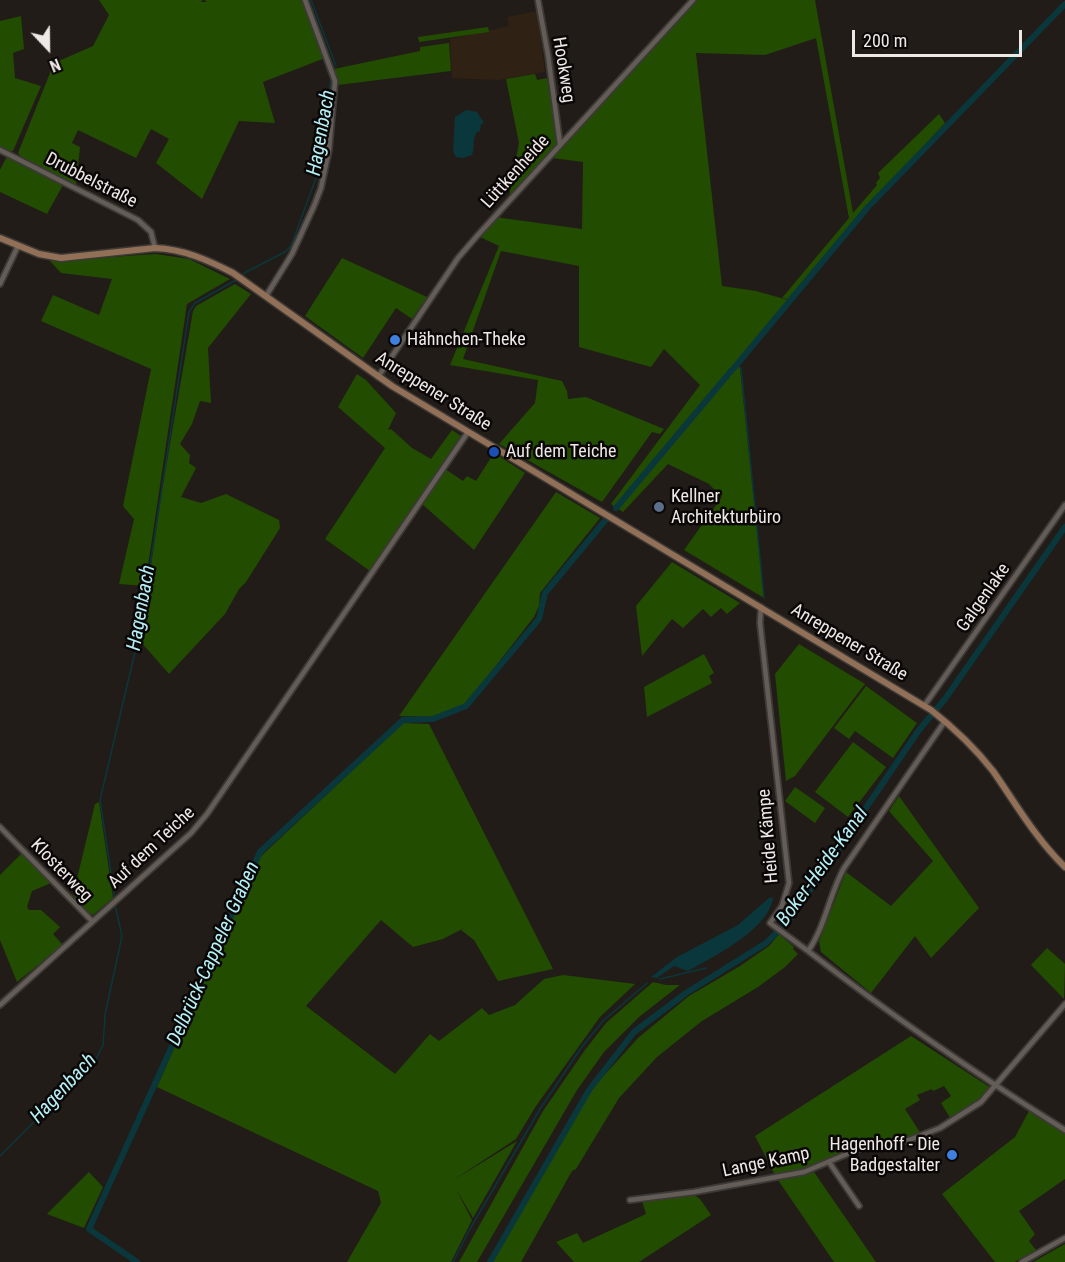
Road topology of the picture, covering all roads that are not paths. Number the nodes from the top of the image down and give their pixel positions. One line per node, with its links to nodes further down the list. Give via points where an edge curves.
1 (305, 0): 10 (street, via 335,81 329,150 314,206 292,254)
2 (538, 0): 4 (street, Hookweg)
3 (692, 1): 4 (street, Lüttkenheide)
4 (560, 144): 11 (street, Lüttkenheide, via 458,258)
5 (0, 150): 8 (street, Drubbelstraße, via 138,220 151,232)
6 (0, 238): 7 (street, Anreppener Straße)
7 (18, 246): 8 (street, Anreppener Straße, via 39,254 70,258); 9 (street)
8 (155, 248): 10 (street, Anreppener Straße, via 190,254 233,273)
9 (0, 284)
10 (266, 296): 11 (street, Anreppener Straße)
11 (378, 377): 12 (street, Anreppener Straße)
12 (468, 432): 14 (street, Anreppener Straße); 19 (street, Auf dem Teiche, via 207,814 191,833)
13 (1065, 506): 15 (street, Galgenlake)
14 (761, 607): 15 (street, Anreppener Straße); 20 (street, Heide Kämpe, via 789,884 782,906 770,923)
15 (924, 706): 16 (street, Anreppener Straße)
16 (945, 721): 18 (street, Anreppener Straße, via 981,757); 20 (street, via 844,868)
17 (0, 827): 19 (street, Klosterweg)
18 (1065, 867)
19 (92, 921): 22 (street, Klosterweg)
20 (808, 951): 23 (street, via 883,1009)
21 (1065, 1004): 23 (street, Lange Kamp)
22 (0, 1005)
23 (995, 1086): 24 (street); 25 (street, Lange Kamp, via 981,1102 940,1128 909,1140 861,1148)
24 (1065, 1130)
25 (829, 1162): 26 (street, Lange Kamp, via 804,1172 763,1180); 27 (street)
26 (630, 1200)
27 (859, 1206)
28 (1065, 1238): 29 (street)
29 (1022, 1262)

